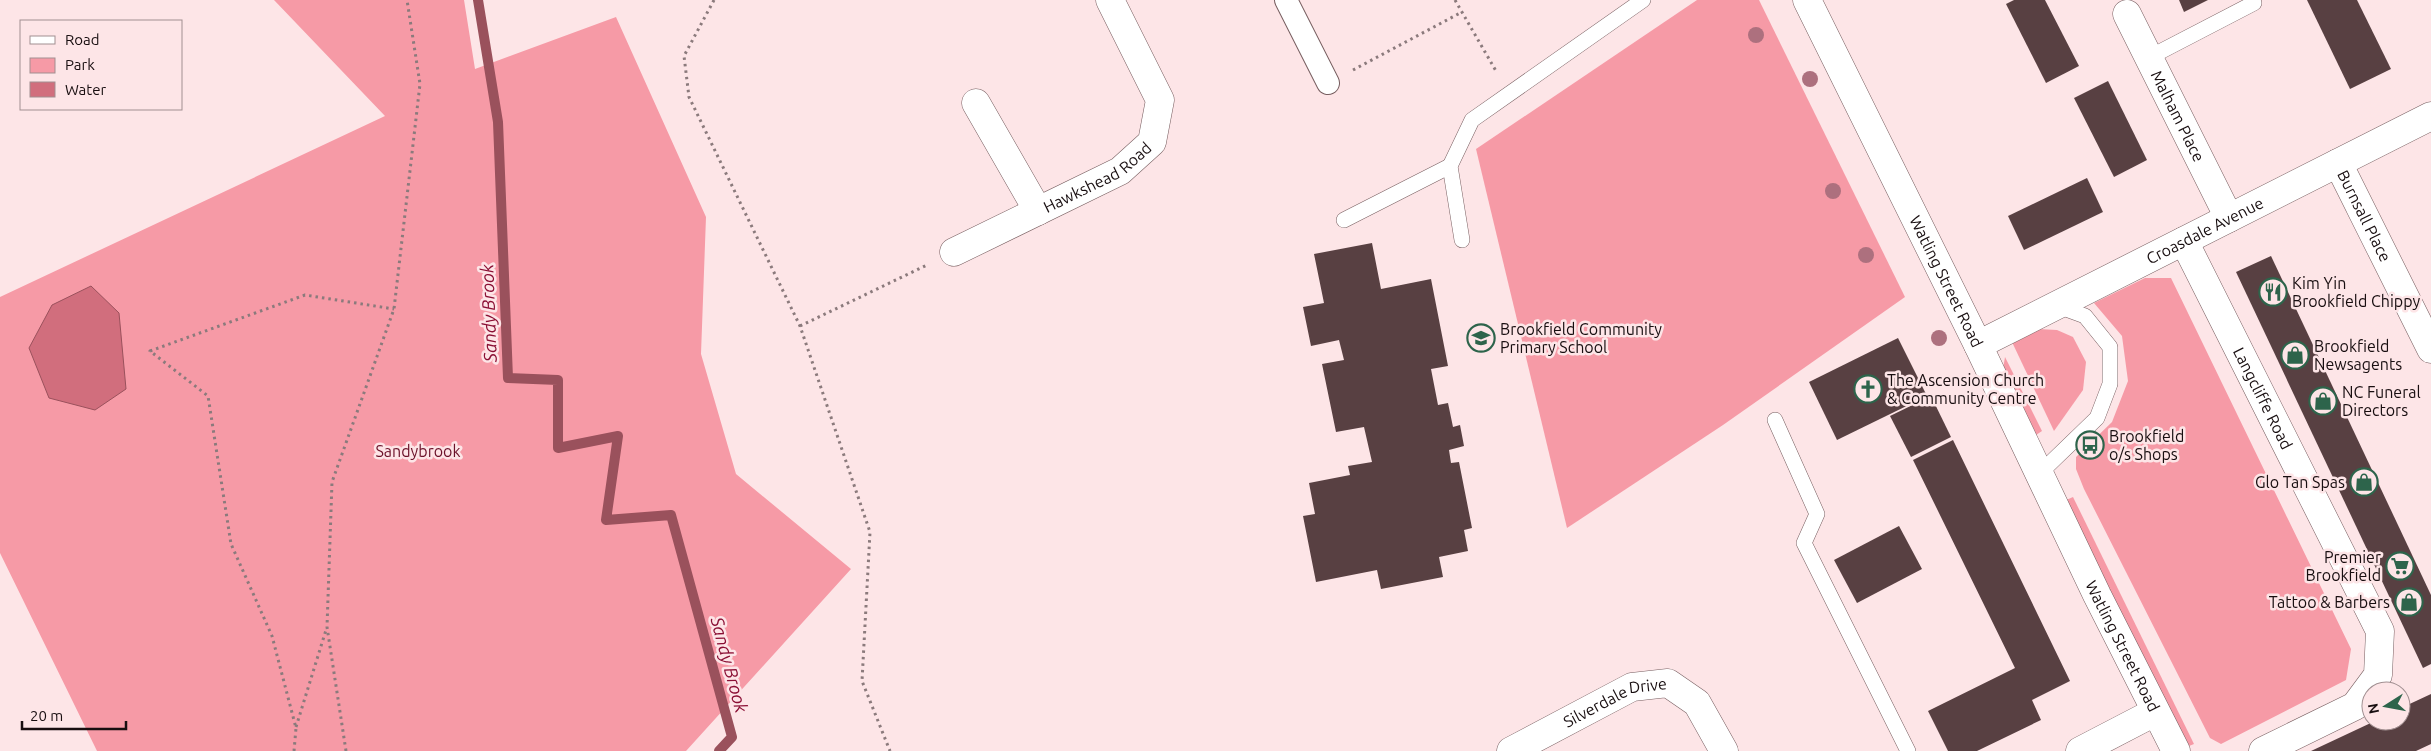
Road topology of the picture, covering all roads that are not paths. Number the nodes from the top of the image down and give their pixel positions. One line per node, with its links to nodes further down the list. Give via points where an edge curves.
1 (1110, 0): 13 (street, Hawkshead Road, via 1160,100 1152,142 1120,171)
2 (1286, 0): 8 (street)
3 (1643, 0): 12 (lane, via 1472,120)
4 (1807, 0): 20 (street, Watling Street Road)
5 (2254, 3): 7 (lane)
6 (2127, 14): 7 (street, Malham Place)
7 (2150, 57): 14 (street, Malham Place)
8 (1328, 83)
9 (976, 103): 13 (street, Hawkshead Road)
10 (2431, 116): 11 (street, Croasdale Avenue)
11 (2338, 163): 14 (street, Croasdale Avenue); 21 (street, Burnsall Place)
12 (1450, 166): 15 (lane); 16 (lane)
13 (1038, 212): 18 (street, Hawkshead Road)
14 (2229, 218): 17 (street, Croasdale Avenue)
15 (1344, 220)
16 (1462, 240)
17 (2184, 241): 19 (street, Croasdale Avenue); 30 (street, Langcliffe Road, via 2380,630 2378,675 2355,706)
18 (954, 252)
19 (2055, 305): 20 (street, Croasdale Avenue); 23 (lane, via 2085,316 2110,347 2110,384 2097,418)
20 (1978, 345): 23 (street, Watling Street Road)
21 (2431, 348)
22 (1774, 420): 27 (lane, via 1817,514 1804,543)
23 (2039, 474): 24 (street, Watling Street Road)
24 (2155, 712): 28 (street); 29 (street, Watling Street Road)
25 (1511, 751): 26 (street, Silverdale Drive, via 1632,687 1668,683 1696,703)
26 (1724, 751)
27 (1908, 751)
28 (2080, 751)
29 (2176, 751)
30 (2263, 751)

